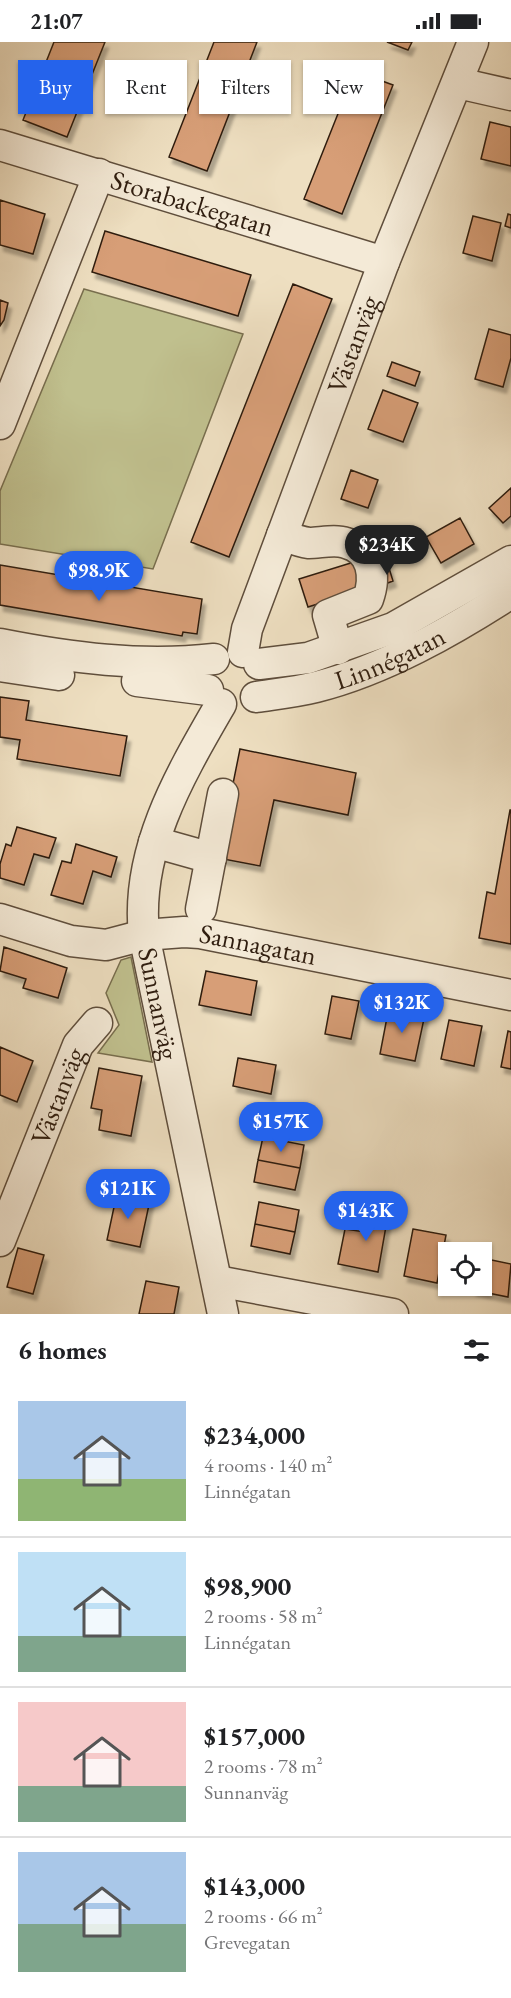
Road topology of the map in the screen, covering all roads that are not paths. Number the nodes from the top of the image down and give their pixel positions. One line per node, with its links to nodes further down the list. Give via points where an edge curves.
1 (473, 42): 2 (street, Västanväg)
2 (458, 83): 3 (street); 6 (street, Västanväg)
3 (511, 95)
4 (0, 145): 5 (street, Storabackegatan)
5 (99, 174): 6 (street, Storabackegatan); 7 (street)
6 (384, 262): 8 (street, Västanväg)
7 (0, 424)
8 (282, 535): 11 (street, via 306,543 345,542 368,558 373,585 368,599 328,615); 12 (street, Västanväg, via 247,629)
9 (508, 576): 11 (street, Linnégatan); 16 (street, Linnégatan, via 452,629 350,676 315,688)
10 (0, 644): 13 (street, via 58,655 150,663)
11 (338, 649): 12 (street, Linnégatan, via 302,659)
12 (251, 658): 13 (street, via 227,651); 16 (street, via 263,683)
13 (214, 659): 15 (street, via 207,674)
14 (0, 666): 15 (street, via 179,684)
15 (215, 697): 16 (street, via 235,708); 18 (street, Sunnanväg)
16 (256, 697)
17 (223, 794): 19 (street)
18 (154, 842): 19 (street); 22 (street, Sunnanväg, via 141,909)
19 (211, 858): 20 (street)
20 (201, 909)
21 (0, 919): 22 (street, Sannagatan, via 70,941 105,945)
22 (144, 935): 23 (street, Sannagatan, via 200,933); 26 (street, Sunnanväg)
23 (511, 995)
24 (97, 1023): 25 (street, Västanväg, via 78,1045)
25 (0, 1240)
26 (217, 1281): 27 (street, Sunnanväg); 28 (street)
27 (224, 1314)
28 (393, 1314)

